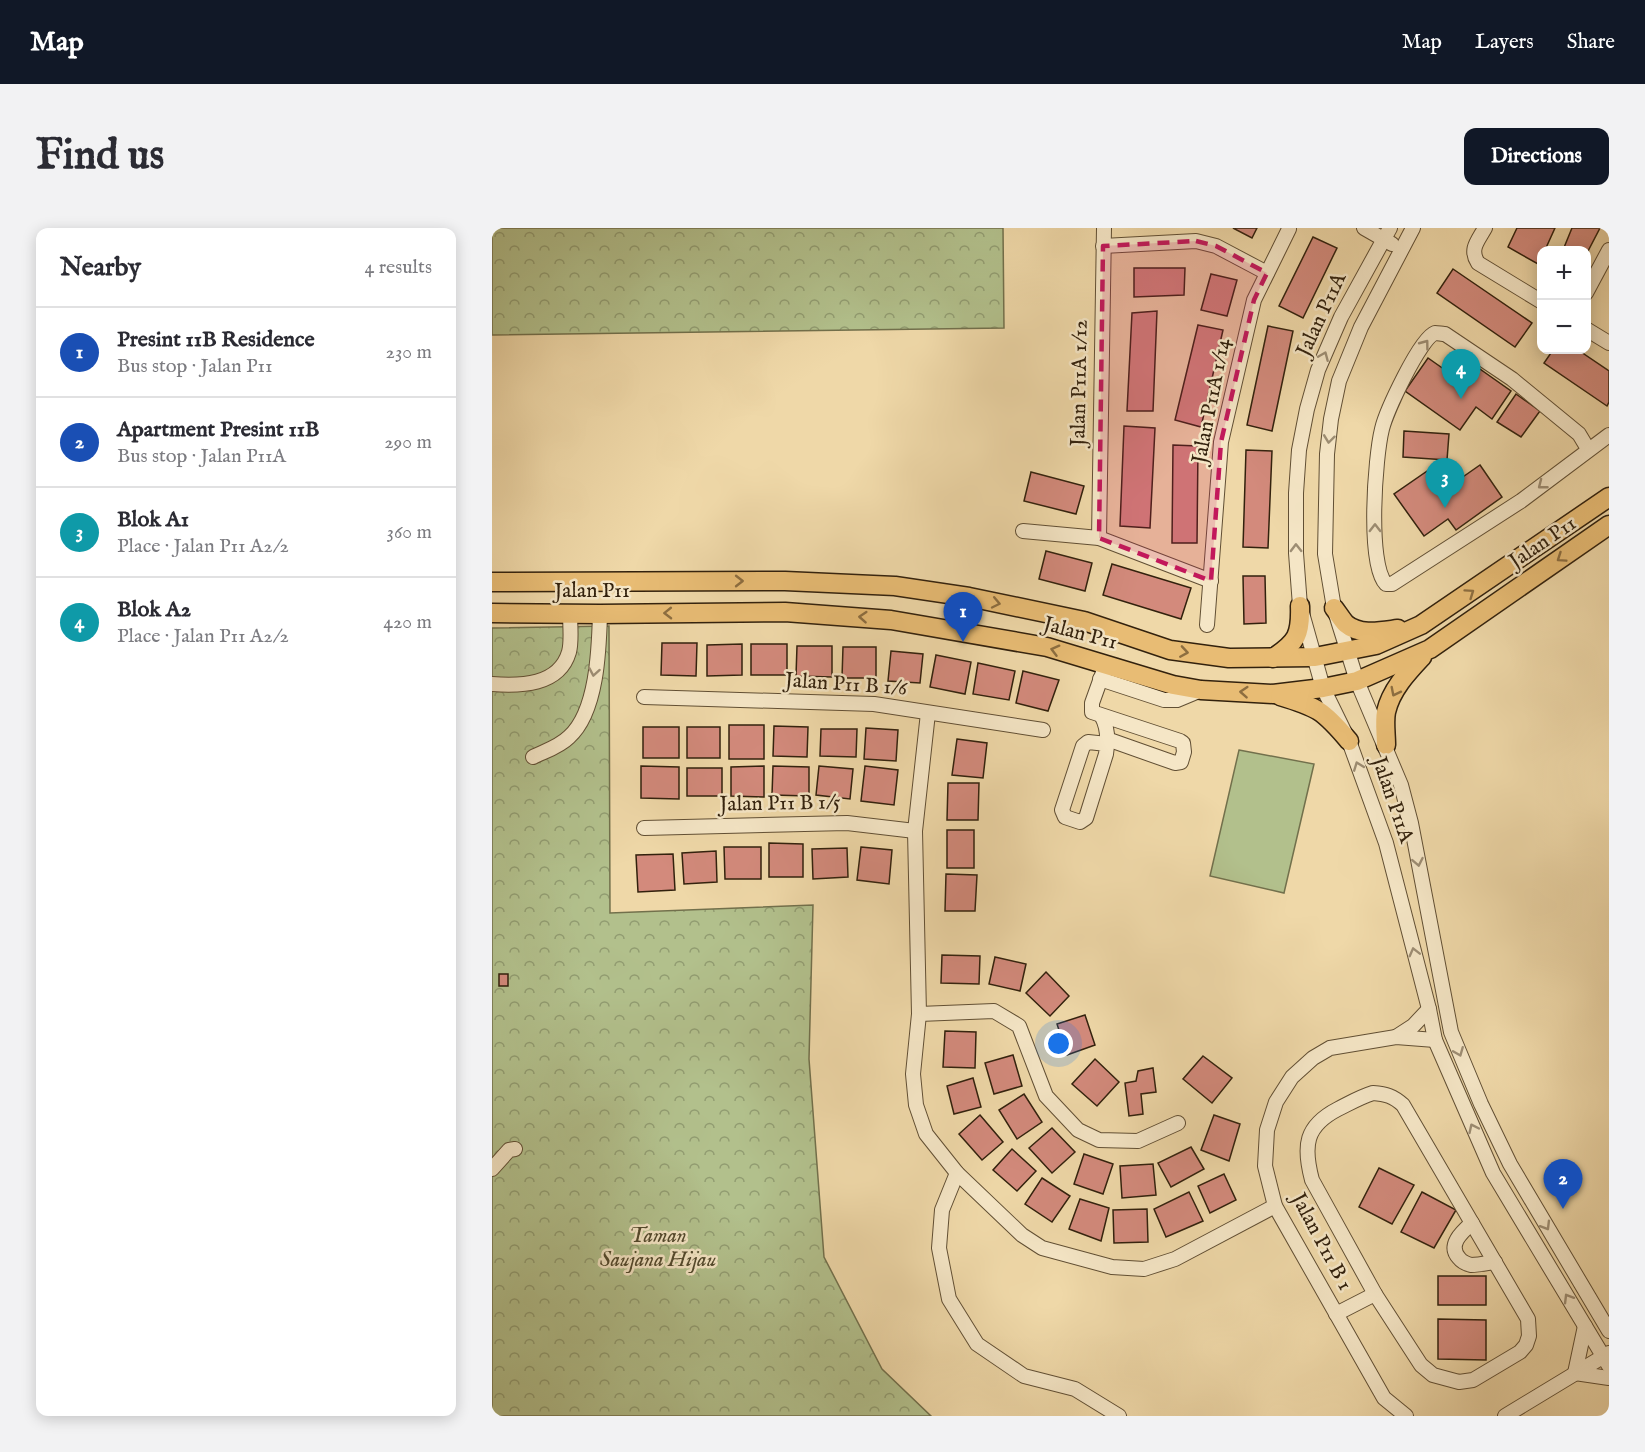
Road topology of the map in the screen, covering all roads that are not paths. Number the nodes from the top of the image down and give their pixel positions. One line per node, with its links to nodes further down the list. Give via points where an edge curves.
1 (1104, 228): 7 (street, Jalan P11A 1/12)
2 (1364, 228): 6 (street)
3 (1413, 228): 8 (street, Jalan P11A)
4 (1485, 228): 12 (street, via 1474,247 1478,263)
5 (1289, 229): 10 (street, Jalan P11A 1/14)
6 (1387, 234): 8 (street); 23 (street, Jalan P11A, one-way to 6, via 1296,494 1307,409 1318,370 1341,316)
7 (1103, 246): 10 (street, via 1196,241 1216,246); 20 (street, Jalan P11A 1/12)
8 (1402, 249): 24 (street, Jalan P11A, one-way to 24, via 1361,327 1339,381 1331,419 1325,554)
9 (1609, 250): 11 (street)
10 (1267, 273): 21 (street, Jalan P11A 1/14, via 1254,300 1221,442)
11 (1591, 285)
12 (1539, 300)
13 (1591, 332): 14 (street)
14 (1609, 343)
15 (1609, 435): 16 (street)
16 (1588, 449): 16 (street, one-way to 16, via 1521,501 1392,584 1381,579 1375,549 1375,490 1382,430 1397,389 1427,339 1435,333 1445,334 1512,379 1579,434)
17 (1609, 497): 29 (main road, Jalan P11, one-way to 17)
18 (1609, 525): 30 (main road, Jalan P11, one-way to 30)
19 (1023, 531): 20 (street)
20 (1099, 538): 21 (street)
21 (1211, 581): 28 (street, Jalan P11A 1/14)
22 (492, 582): 33 (main road, Jalan P11, one-way to 33, via 785,581 895,586 1084,621 1170,650 1229,658)
23 (1300, 606): 32 (street, Jalan P11A); 33 (main road, via 1298,636)
24 (1334, 608): 29 (main road, via 1346,624 1359,630); 31 (street, Jalan P11A)
25 (492, 613): 26 (main road, Jalan P11)
26 (570, 614): 27 (main road, Jalan P11); 36 (street, via 570,650 557,671 539,682)
27 (600, 614): 34 (main road, Jalan P11, one-way to 27, via 1047,647 891,620 785,612); 47 (street, one-way to 47, via 588,710 571,736)
28 (1207, 625)
29 (1421, 625): 31 (main road, Jalan P11, via 1376,645)
30 (1430, 649): 35 (main road, Jalan P11); 46 (main road, one-way to 46, via 1395,690 1386,713)
31 (1347, 651): 32 (main road, Jalan P11); 35 (street, Jalan P11A)
32 (1315, 657): 33 (main road, Jalan P11); 37 (street, Jalan P11A)
33 (1273, 658)
34 (1103, 672): 38 (main road, Jalan P11, one-way to 34, via 1201,690); 41 (street, via 1091,709)
35 (1358, 681): 37 (main road, Jalan P11); 46 (street, Jalan P11A)
36 (492, 684)
37 (1323, 688): 38 (main road, Jalan P11); 45 (street, Jalan P11A)
38 (1273, 694): 45 (main road, via 1311,705 1329,717)
39 (644, 698): 40 (street, Jalan P11 B 1/6, via 874,704)
40 (928, 713): 43 (street, Jalan P11 B 1/6); 49 (street)
41 (1102, 717): 42 (street); 44 (street)
42 (1120, 722): 44 (street); 44 (street, via 1183,744 1181,762)
43 (1043, 730)
44 (1107, 741): 44 (street, via 1086,818 1080,822 1065,817 1062,810 1083,746)
45 (1349, 741): 50 (street, Jalan P11A, one-way to 45, via 1386,843)
46 (1386, 745): 63 (street, Jalan P11A, one-way to 63, via 1411,823 1451,1032 1510,1164)
47 (533, 757)
48 (644, 828): 49 (street, Jalan P11 B 1/5, via 847,823)
49 (915, 831): 51 (street)
50 (1429, 1009): 52 (street, Jalan P11 B 1); 53 (street, Jalan P11A)
51 (919, 1014): 54 (street, via 994,1011 1019,1026 1046,1096 1078,1130 1099,1140 1138,1140); 57 (street, via 913,1074 916,1105 926,1134)
52 (1396, 1037): 53 (street, Jalan P11 B 1); 58 (street, Jalan P11 B 1, via 1330,1048 1292,1077 1276,1102 1267,1130 1265,1166)
53 (1434, 1040): 64 (street, Jalan P11A, one-way to 53, via 1493,1173)
54 (1178, 1123)
55 (515, 1149): 56 (street, via 509,1150)
56 (492, 1169)
57 (957, 1173): 58 (street, via 1022,1235 1042,1248 1112,1267 1144,1269 1175,1259); 69 (street, via 942,1210 939,1248 949,1299 977,1344 1024,1376 1075,1389)
58 (1275, 1206): 62 (street, Jalan P11 B 1)
59 (1472, 1223): 60 (street); 60 (street, via 1460,1233 1455,1253 1469,1265); 61 (street, via 1403,1105 1395,1098 1373,1093 1324,1116 1308,1139 1307,1160 1312,1180)
60 (1495, 1262): 61 (street, via 1528,1318 1529,1336 1520,1352 1473,1380 1444,1380 1421,1365)
61 (1375, 1294): 62 (street)
62 (1336, 1314): 70 (street, Jalan P11 B 1, via 1384,1398)
63 (1605, 1318): 65 (street, Jalan P11A)
64 (1585, 1326): 66 (street, Jalan P11A); 67 (street)
65 (1609, 1331)
66 (1607, 1358): 67 (street)
67 (1575, 1373): 68 (street); 71 (street)
68 (1609, 1378)
69 (1119, 1416)
70 (1406, 1416)
71 (1505, 1416)

